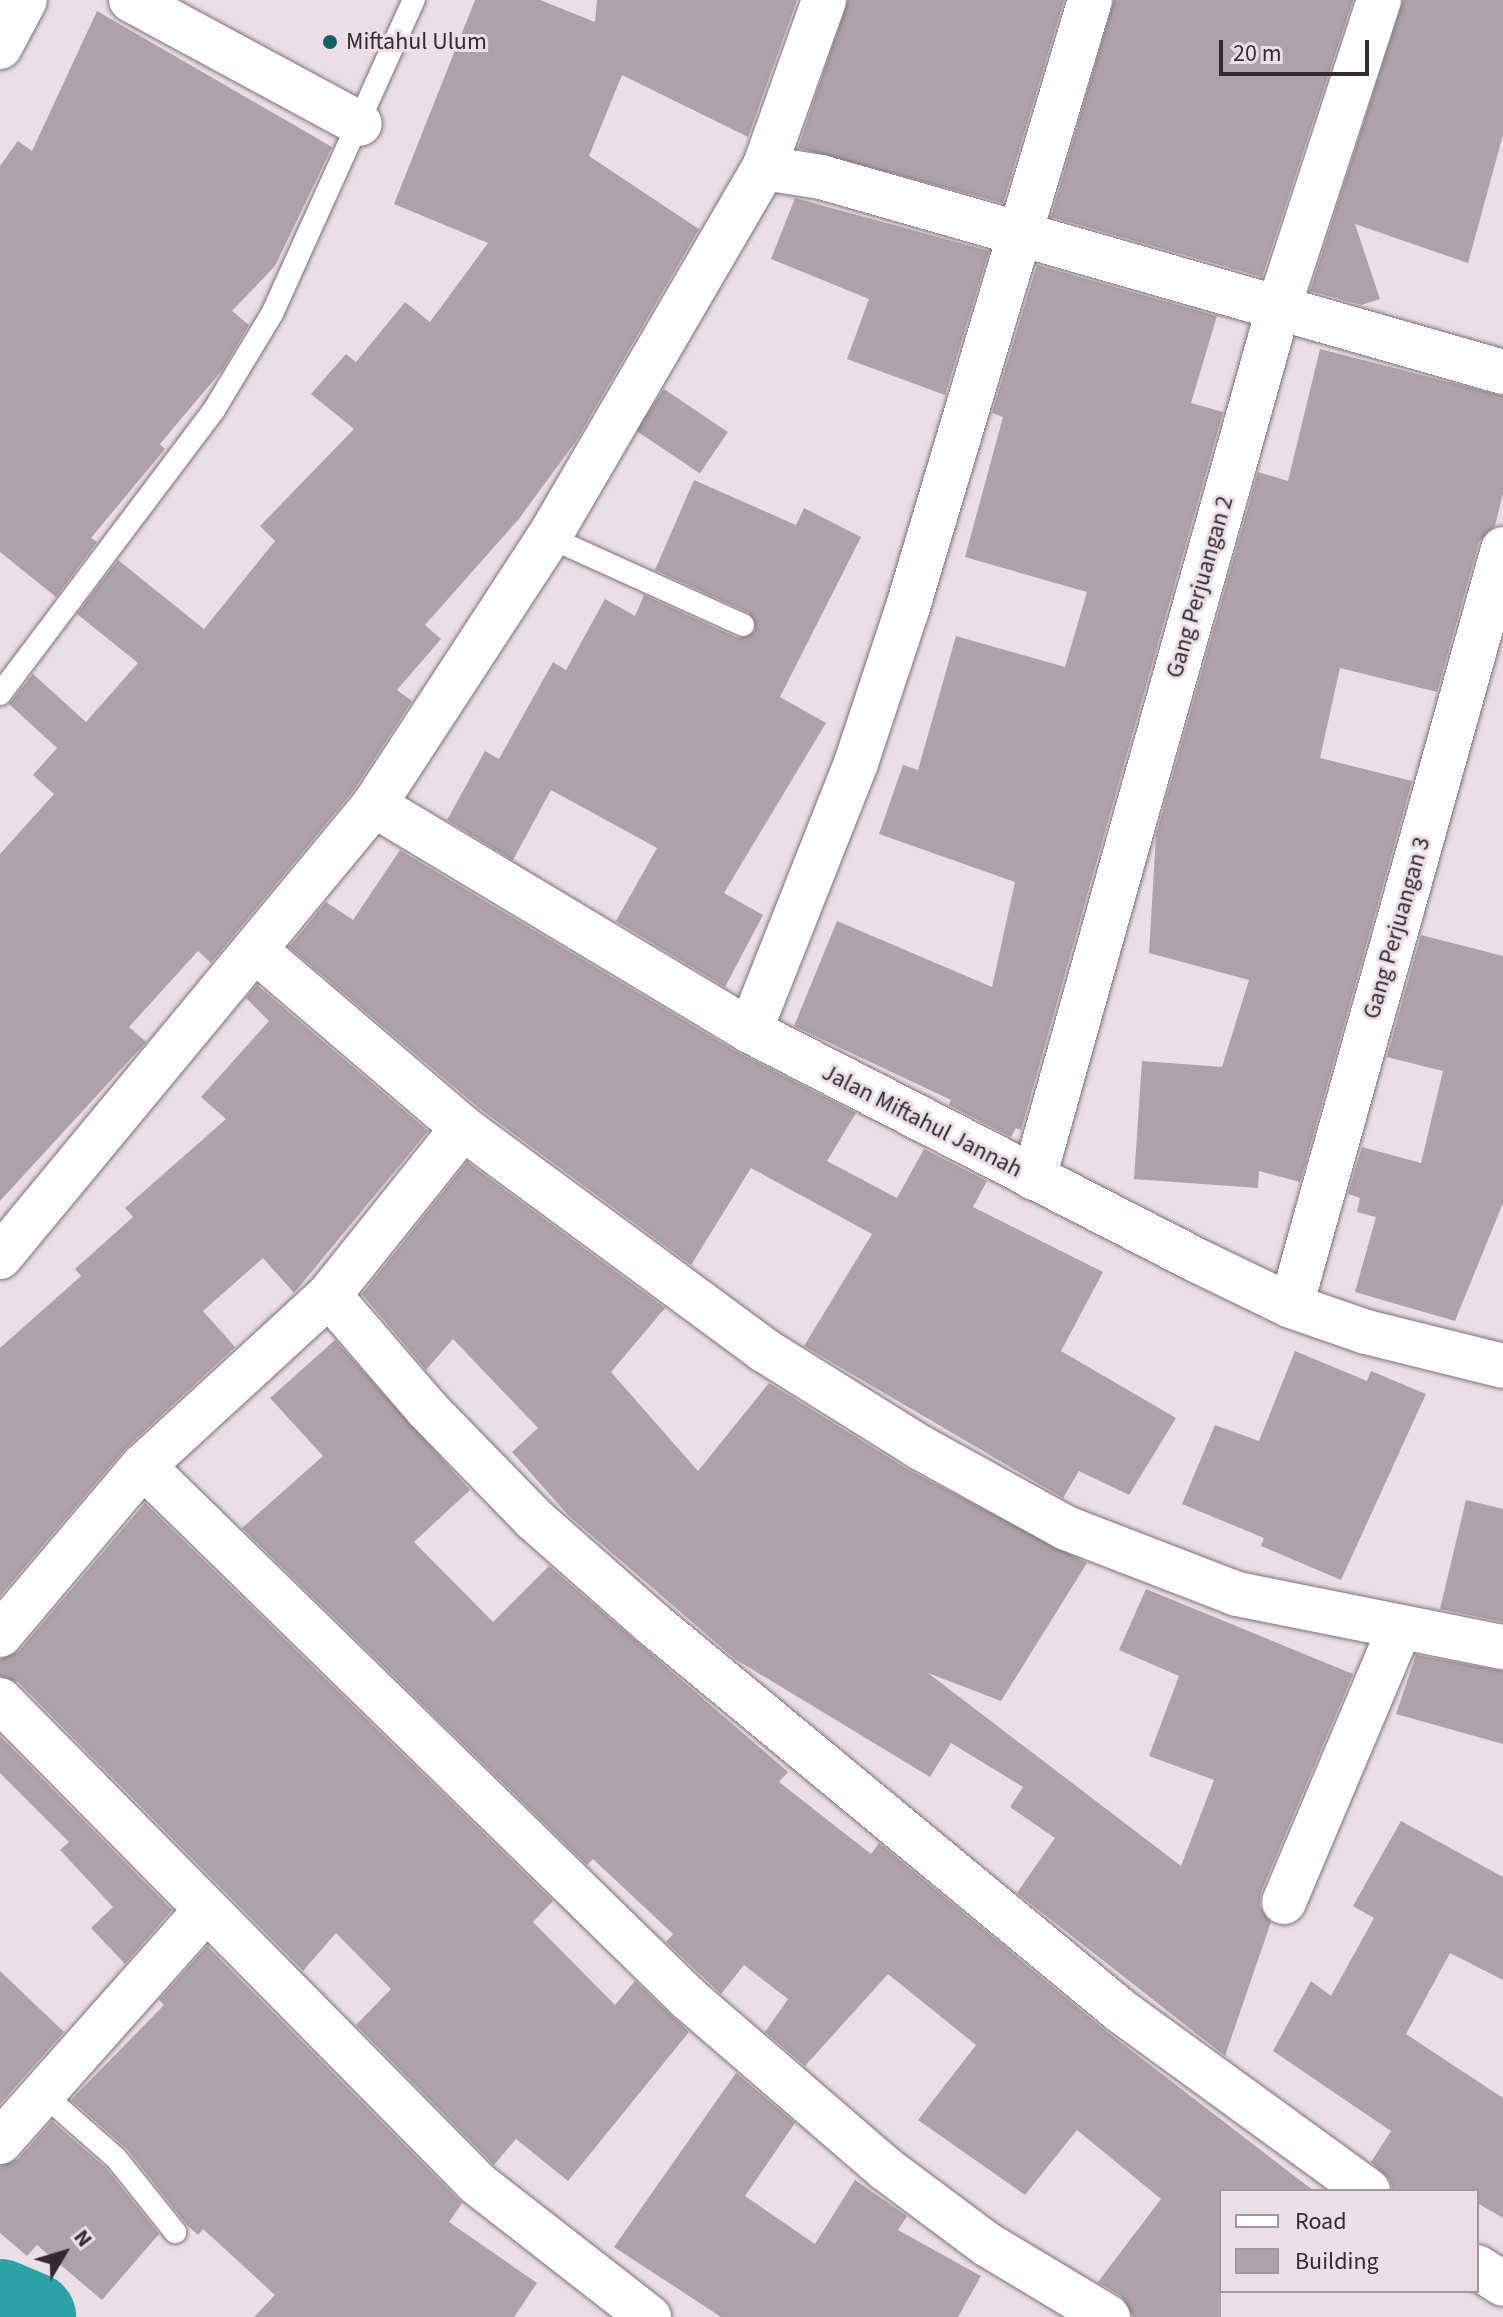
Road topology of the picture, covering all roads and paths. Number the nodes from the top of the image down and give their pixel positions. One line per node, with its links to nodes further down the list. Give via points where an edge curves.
1 (25, 0): 7 (street)
2 (131, 0): 8 (street)
3 (414, 0): 8 (lane)
4 (824, 0): 9 (street)
5 (1090, 0): 10 (street)
6 (1379, 0): 11 (street, Gang Perjuangan 2)
7 (0, 47)
8 (360, 124): 16 (lane, via 272,314 214,410)
9 (764, 168): 10 (street, via 821,177); 13 (street)
10 (1023, 236): 11 (street); 19 (street, via 856,763)
11 (1279, 306): 12 (street); 21 (street, Gang Perjuangan 2)
12 (1503, 372)
13 (549, 537): 15 (lane); 17 (street)
14 (1503, 549): 24 (street, Gang Perjuangan 3)
15 (743, 625)
16 (0, 694)
17 (374, 805): 18 (street); 19 (street, Jalan Miftahul Jannah)
18 (256, 951): 20 (street); 22 (street)
19 (750, 1031): 21 (street, Jalan Miftahul Jannah)
20 (463, 1128): 23 (street); 27 (street, via 764,1350 1066,1528 1237,1594)
21 (1034, 1178): 24 (street, Jalan Miftahul Jannah)
22 (0, 1257)
23 (329, 1295): 26 (street); 35 (street, via 534,1519 652,1623 1109,2002)
24 (1291, 1306): 25 (street, Jalan Miftahul Jannah)
25 (1503, 1366)
26 (143, 1466): 28 (street); 40 (street, via 689,1999 886,2169 988,2245)
27 (1400, 1628): 29 (street); 31 (street)
28 (0, 1635)
29 (1503, 1647)
30 (0, 1700): 32 (street)
31 (1284, 1902)
32 (203, 1913): 33 (street); 39 (street, via 478,2184)
33 (42, 2093): 34 (street); 36 (lane, via 116,2158)
34 (0, 2142)
35 (1365, 2189)
36 (175, 2232)
37 (1479, 2268): 38 (street)
38 (1503, 2284)
39 (649, 2317)
40 (1108, 2317)

